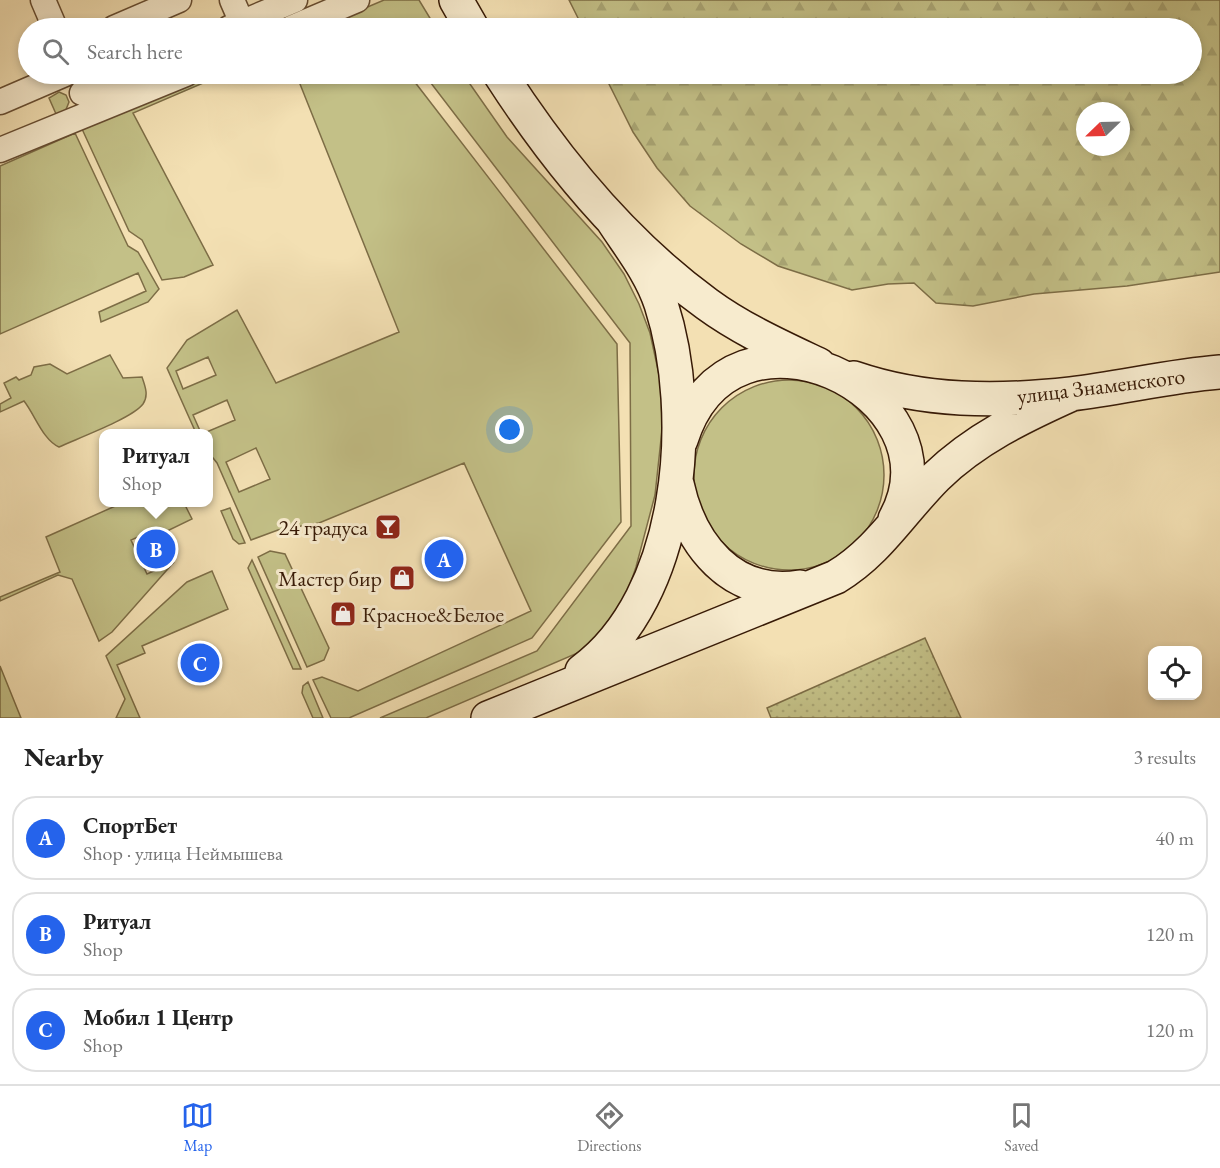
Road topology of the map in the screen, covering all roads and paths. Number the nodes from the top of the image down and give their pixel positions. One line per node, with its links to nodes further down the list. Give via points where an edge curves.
1 (43, 0): 7 (street)
2 (179, 0): 8 (street)
3 (232, 0): 9 (street)
4 (295, 0): 10 (street)
5 (357, 0): 11 (street)
6 (456, 0): 12 (main road)
7 (51, 18)
8 (137, 18)
9 (235, 18)
10 (254, 18)
11 (315, 18)
12 (466, 18)
13 (42, 84): 18 (street)
14 (109, 84): 17 (street)
15 (146, 84): 17 (street)
16 (507, 84): 20 (main road, via 547,142)
17 (81, 100): 19 (street)
18 (0, 102)
19 (0, 150)
20 (613, 221): 21 (main road, via 650,258 709,305 777,346); 24 (main road, via 647,273 669,331 674,361)
21 (830, 369): 23 (main road, улица Знаменского, via 892,390 928,396 972,399); 24 (main road, via 775,361 740,370 704,396 688,418); 25 (main road, via 884,410 905,455 903,497)
22 (1220, 372): 23 (main road, улица Знаменского)
23 (1072, 394): 25 (main road, via 1020,417 979,443 938,475)
24 (677, 465): 26 (main road, via 682,508 692,530 707,552 727,570 767,587 790,589); 27 (main road, via 656,564 628,623 596,660)
25 (885, 536): 26 (main road, via 853,567)
26 (822, 584): 27 (main road)
27 (548, 692): 28 (main road)
28 (488, 718)

